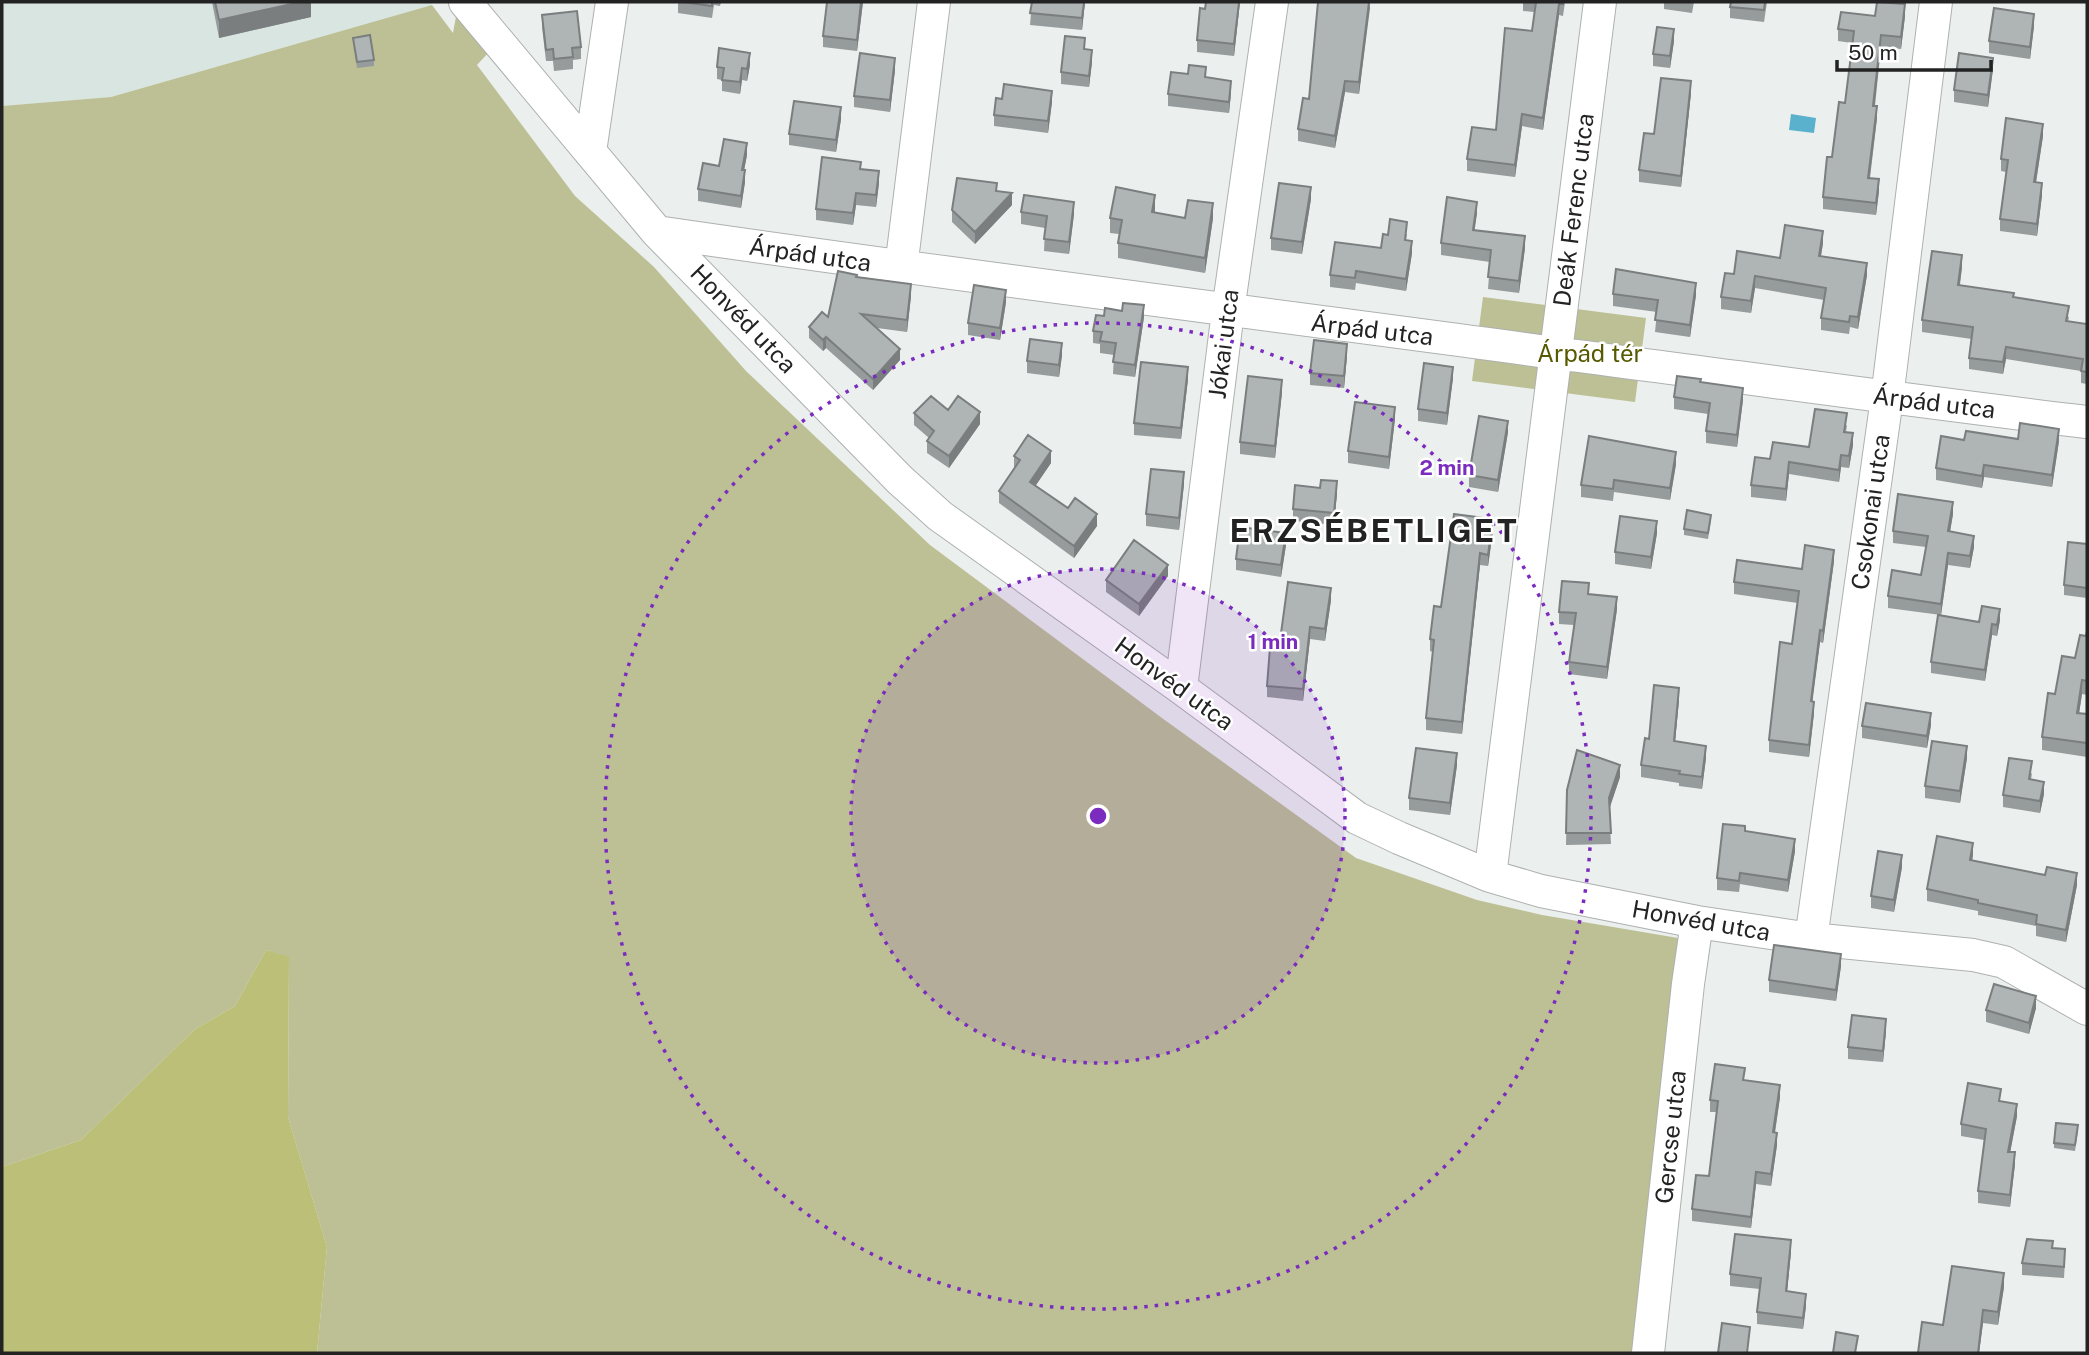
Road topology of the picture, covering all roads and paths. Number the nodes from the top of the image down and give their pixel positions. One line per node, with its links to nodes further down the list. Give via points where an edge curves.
1 (465, 2): 7 (street, Honvéd utca)
2 (612, 2): 7 (street)
3 (934, 2): 9 (street)
4 (1272, 2): 10 (street, Jókai utca)
5 (1600, 2): 11 (street, Deák Ferenc utca)
6 (1936, 2): 12 (street, Csokonai utca)
7 (590, 152): 8 (street, Honvéd utca)
8 (657, 232): 9 (street, Árpád utca); 14 (street, Honvéd utca, via 940,516)
9 (901, 268): 10 (street, Árpád utca)
10 (1228, 311): 11 (street, Árpád utca); 14 (street, Jókai utca)
11 (1556, 353): 12 (street, Árpád utca); 15 (street, Deák Ferenc utca)
12 (1887, 398): 13 (street, Árpád utca); 17 (street, Csokonai utca)
13 (2087, 422)
14 (1181, 688): 15 (street, Honvéd utca, via 1357,818)
15 (1490, 876): 16 (street, Honvéd utca, via 1541,891)
16 (1697, 922): 17 (street, Honvéd utca); 19 (street, Gercse utca)
17 (1811, 939): 18 (street, Honvéd utca, via 2004,962)
18 (2087, 1009)
19 (1648, 1353)

